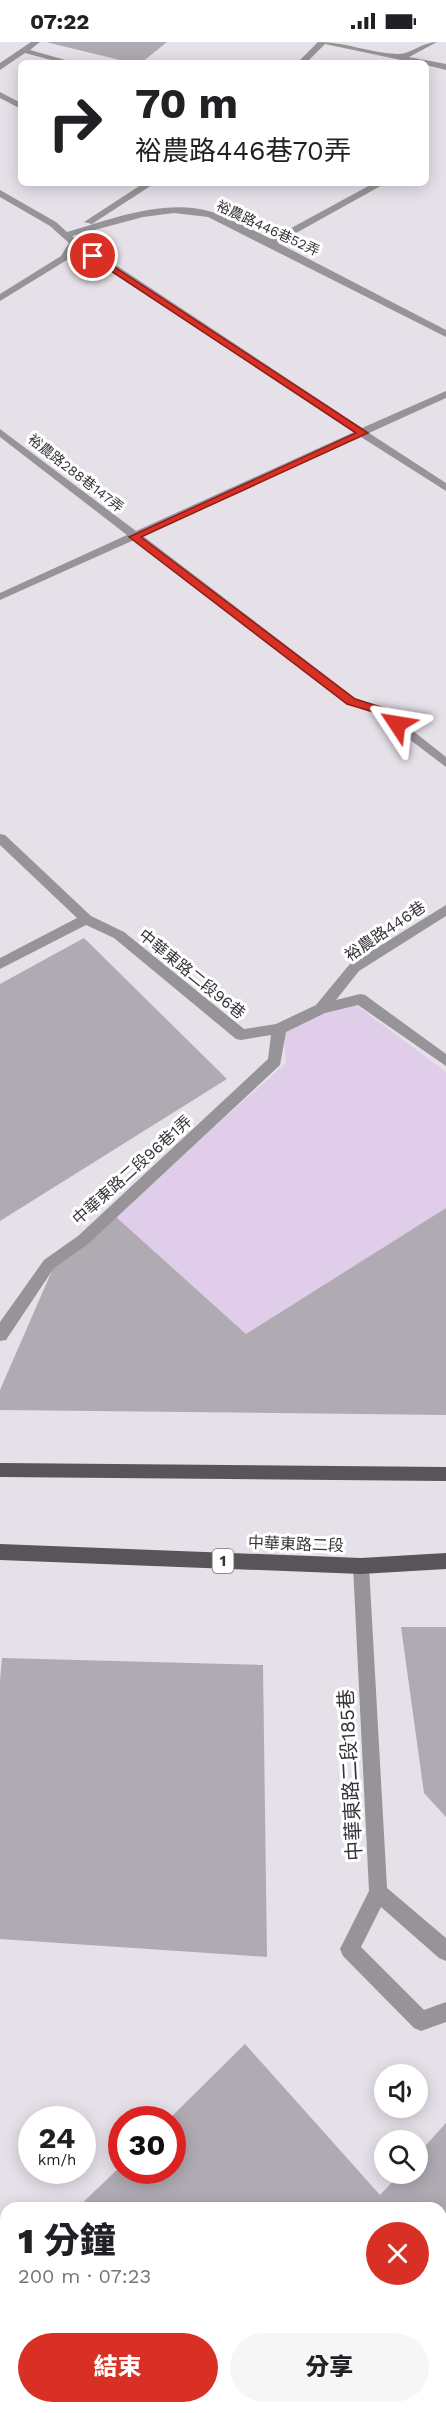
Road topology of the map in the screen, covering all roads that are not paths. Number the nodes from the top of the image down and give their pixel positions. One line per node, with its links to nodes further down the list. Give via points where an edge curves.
1 (36, 42): 4 (street)
2 (325, 42): 5 (street); 7 (street)
3 (434, 42): 5 (street)
4 (26, 51): 6 (street); 10 (street)
5 (402, 57): 8 (street)
6 (60, 60)
7 (304, 60)
8 (415, 60)
9 (429, 63): 11 (street)
10 (0, 67)
11 (446, 67)
12 (0, 95): 13 (street)
13 (18, 104)
14 (145, 186): 17 (street)
15 (376, 186): 19 (street)
16 (0, 193): 17 (street)
17 (65, 235): 18 (street); 19 (street, 裕農路446巷52弄, via 143,214 174,210 210,214)
18 (74, 243): 20 (street, via 64,258); 24 (street)
19 (271, 243): 21 (street, 裕農路446巷52弄)
20 (0, 298)
21 (446, 333)
22 (446, 394): 24 (street)
23 (0, 432): 26 (street, 裕農路288巷147弄)
24 (363, 433): 25 (street); 26 (street)
25 (446, 488)
26 (134, 537): 27 (street); 28 (street, 裕農路288巷147弄, via 351,701 380,711)
27 (0, 597)
28 (446, 763)
29 (0, 838): 31 (street, 中華東路二段96巷)
30 (446, 910): 33 (street, 裕農路446巷, via 354,969)
31 (86, 919): 32 (street); 34 (street, 中華東路二段96巷, via 119,935 241,1035)
32 (0, 964)
33 (321, 1009): 34 (street, 中華東路二段96巷); 35 (street, 中華東路二段96巷, via 360,999)
34 (279, 1029): 36 (street, 中華東路二段96巷1弄, via 275,1061 84,1240 49,1264)
35 (446, 1061)
36 (0, 1335)
37 (0, 1470): 38 (main road)
38 (446, 1474)
39 (0, 1552): 41 (main road, 中華東路二段 / 1)
40 (446, 1561): 41 (main road, 中華東路二段 / 1)
41 (361, 1566): 42 (street, 中華東路二段185巷)
42 (378, 1892): 43 (street); 44 (street, via 350,1949 421,2021)
43 (446, 1952)
44 (446, 2012)

